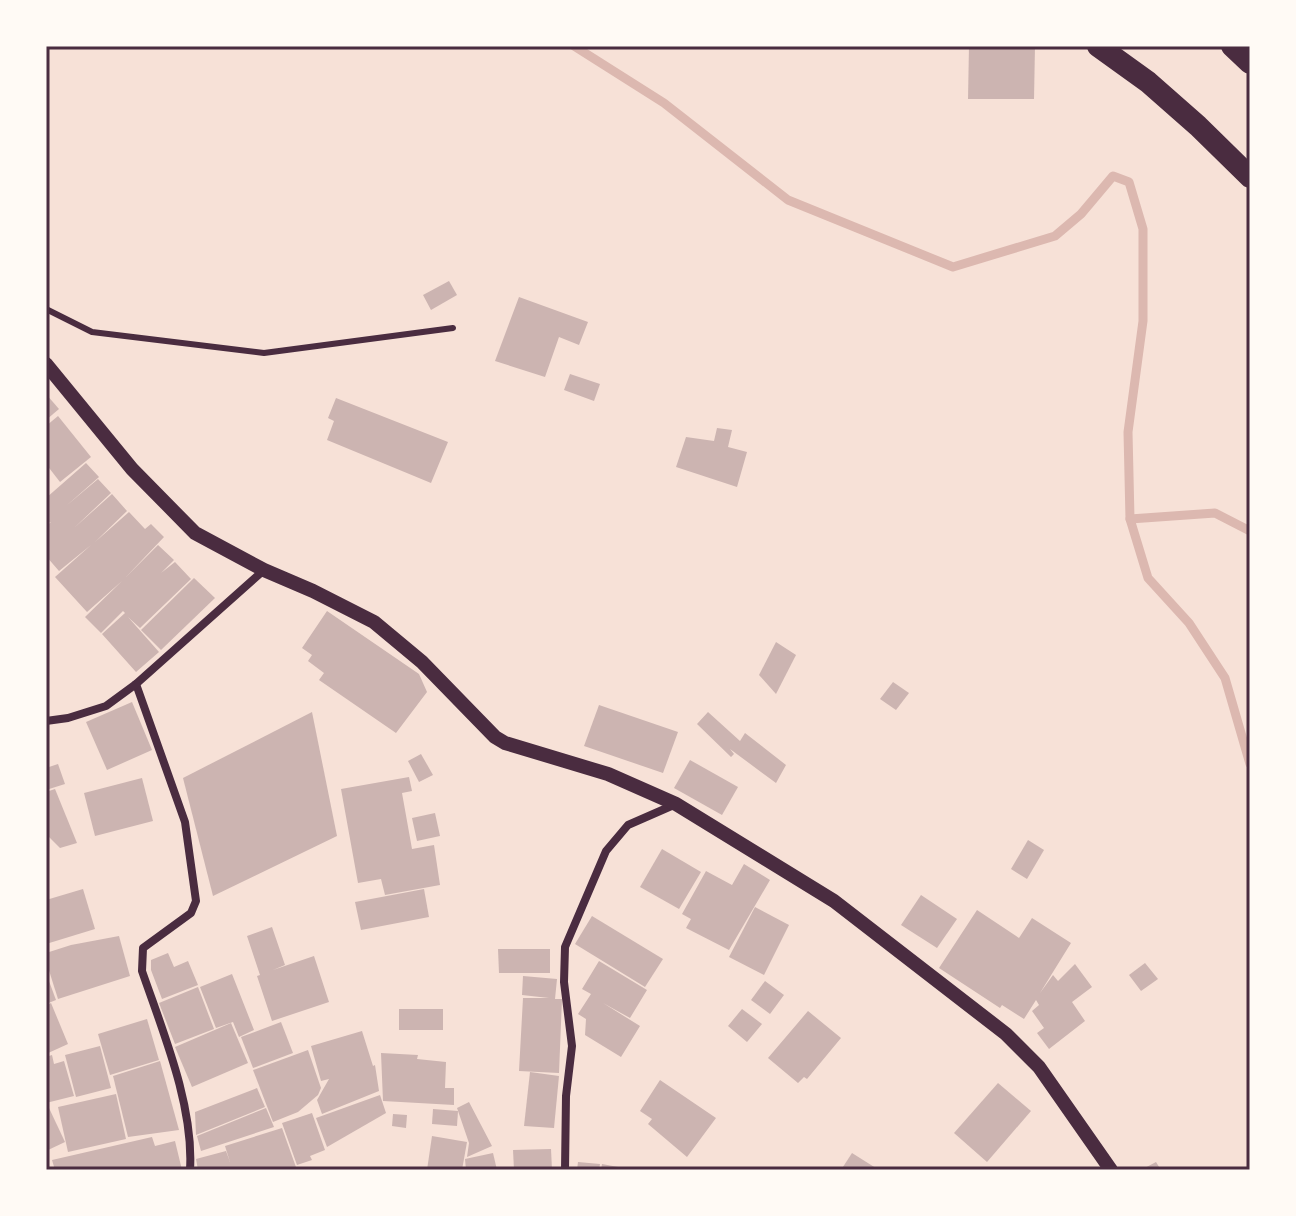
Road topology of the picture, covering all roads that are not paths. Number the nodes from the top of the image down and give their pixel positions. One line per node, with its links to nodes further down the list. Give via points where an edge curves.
1 (1098, 46): 4 (highway, via 1148,82)
2 (1232, 46): 3 (highway)
3 (1250, 63)
4 (1250, 177)
5 (46, 309): 6 (lane, via 92,332 264,353)
6 (453, 328)
7 (46, 364): 8 (street, via 132,469 195,533)
8 (264, 570): 9 (street); 11 (street, via 388,631 505,743 608,774)
9 (136, 684): 10 (street, via 106,706); 12 (street, via 185,822 196,901 191,913 143,948 142,960 178,1076)
10 (46, 721)
11 (676, 804): 13 (street, via 628,825 606,851 565,947 572,1046); 14 (street, via 834,901 1006,1034 1039,1067)
12 (190, 1170)
13 (565, 1170)
14 (1111, 1170)

